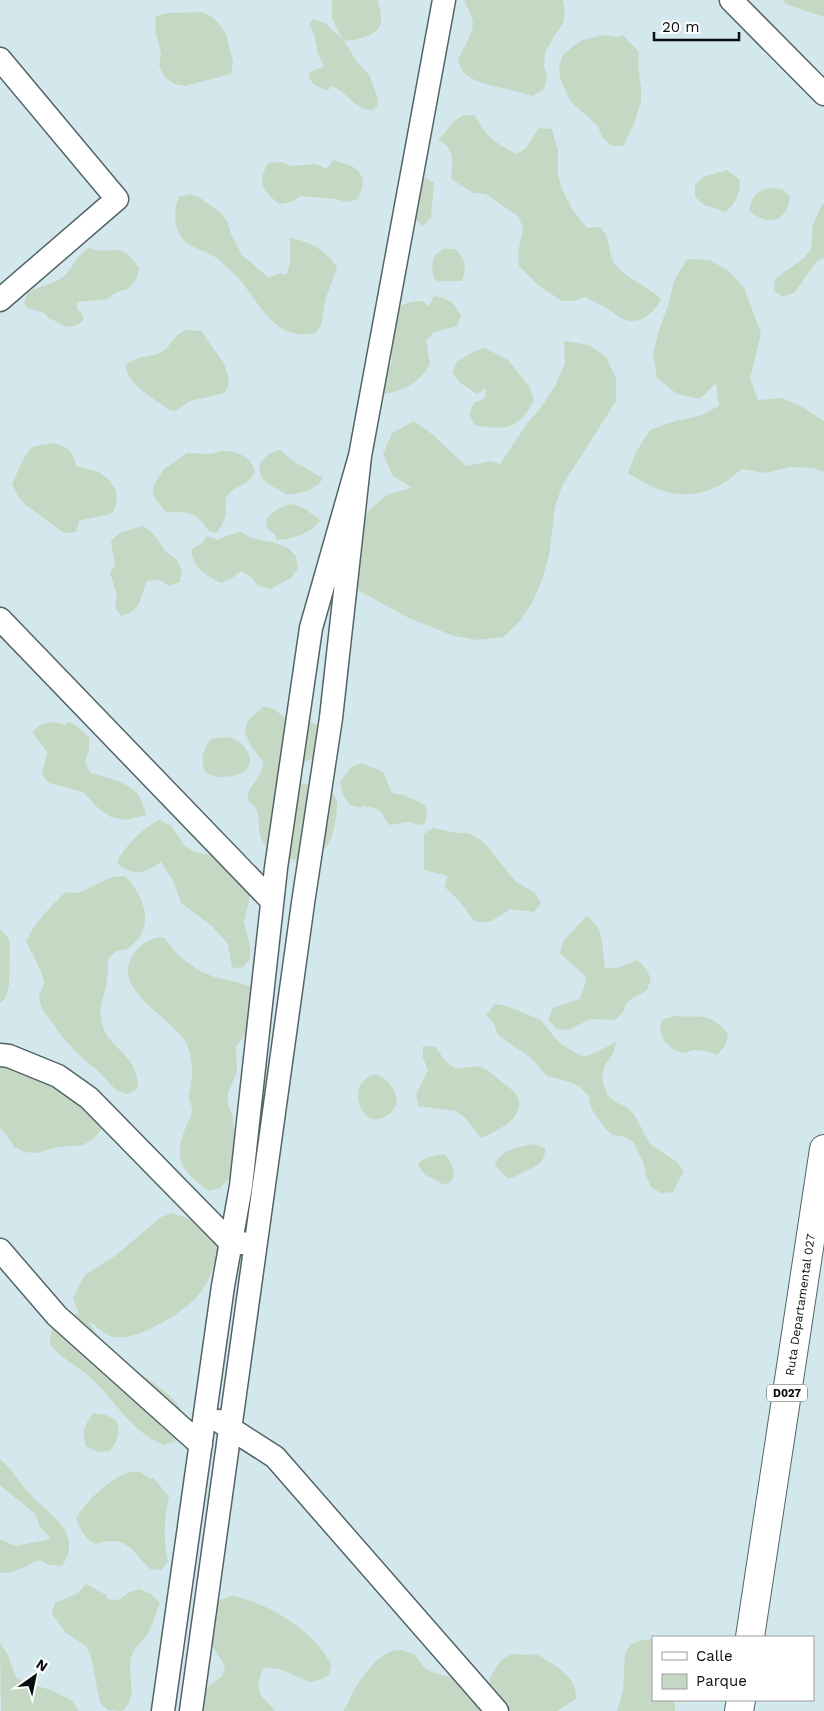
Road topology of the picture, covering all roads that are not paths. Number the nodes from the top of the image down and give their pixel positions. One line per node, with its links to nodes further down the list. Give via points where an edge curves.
1 (444, 0): 6 (street)
2 (731, 0): 4 (street)
3 (0, 59): 5 (street, via 117,199)
4 (824, 94)
5 (0, 300)
6 (360, 456): 8 (street, via 311,628); 11 (street, via 331,718)
7 (0, 619): 8 (street)
8 (272, 901): 12 (street, via 242,1176)
9 (0, 1055): 12 (street, via 58,1076 89,1098)
10 (824, 1149): 17 (main road, Ruta Departamental 027 / D027)
11 (257, 1242): 12 (street); 15 (street)
12 (231, 1243): 14 (street)
13 (0, 1250): 16 (street, via 57,1316)
14 (205, 1413): 15 (street); 16 (street)
15 (230, 1427): 20 (street); 21 (street, via 275,1458)
16 (201, 1445): 19 (street)
17 (750, 1636)
18 (742, 1701): 22 (street)
19 (163, 1711)
20 (191, 1711)
21 (497, 1711)
22 (751, 1711)

